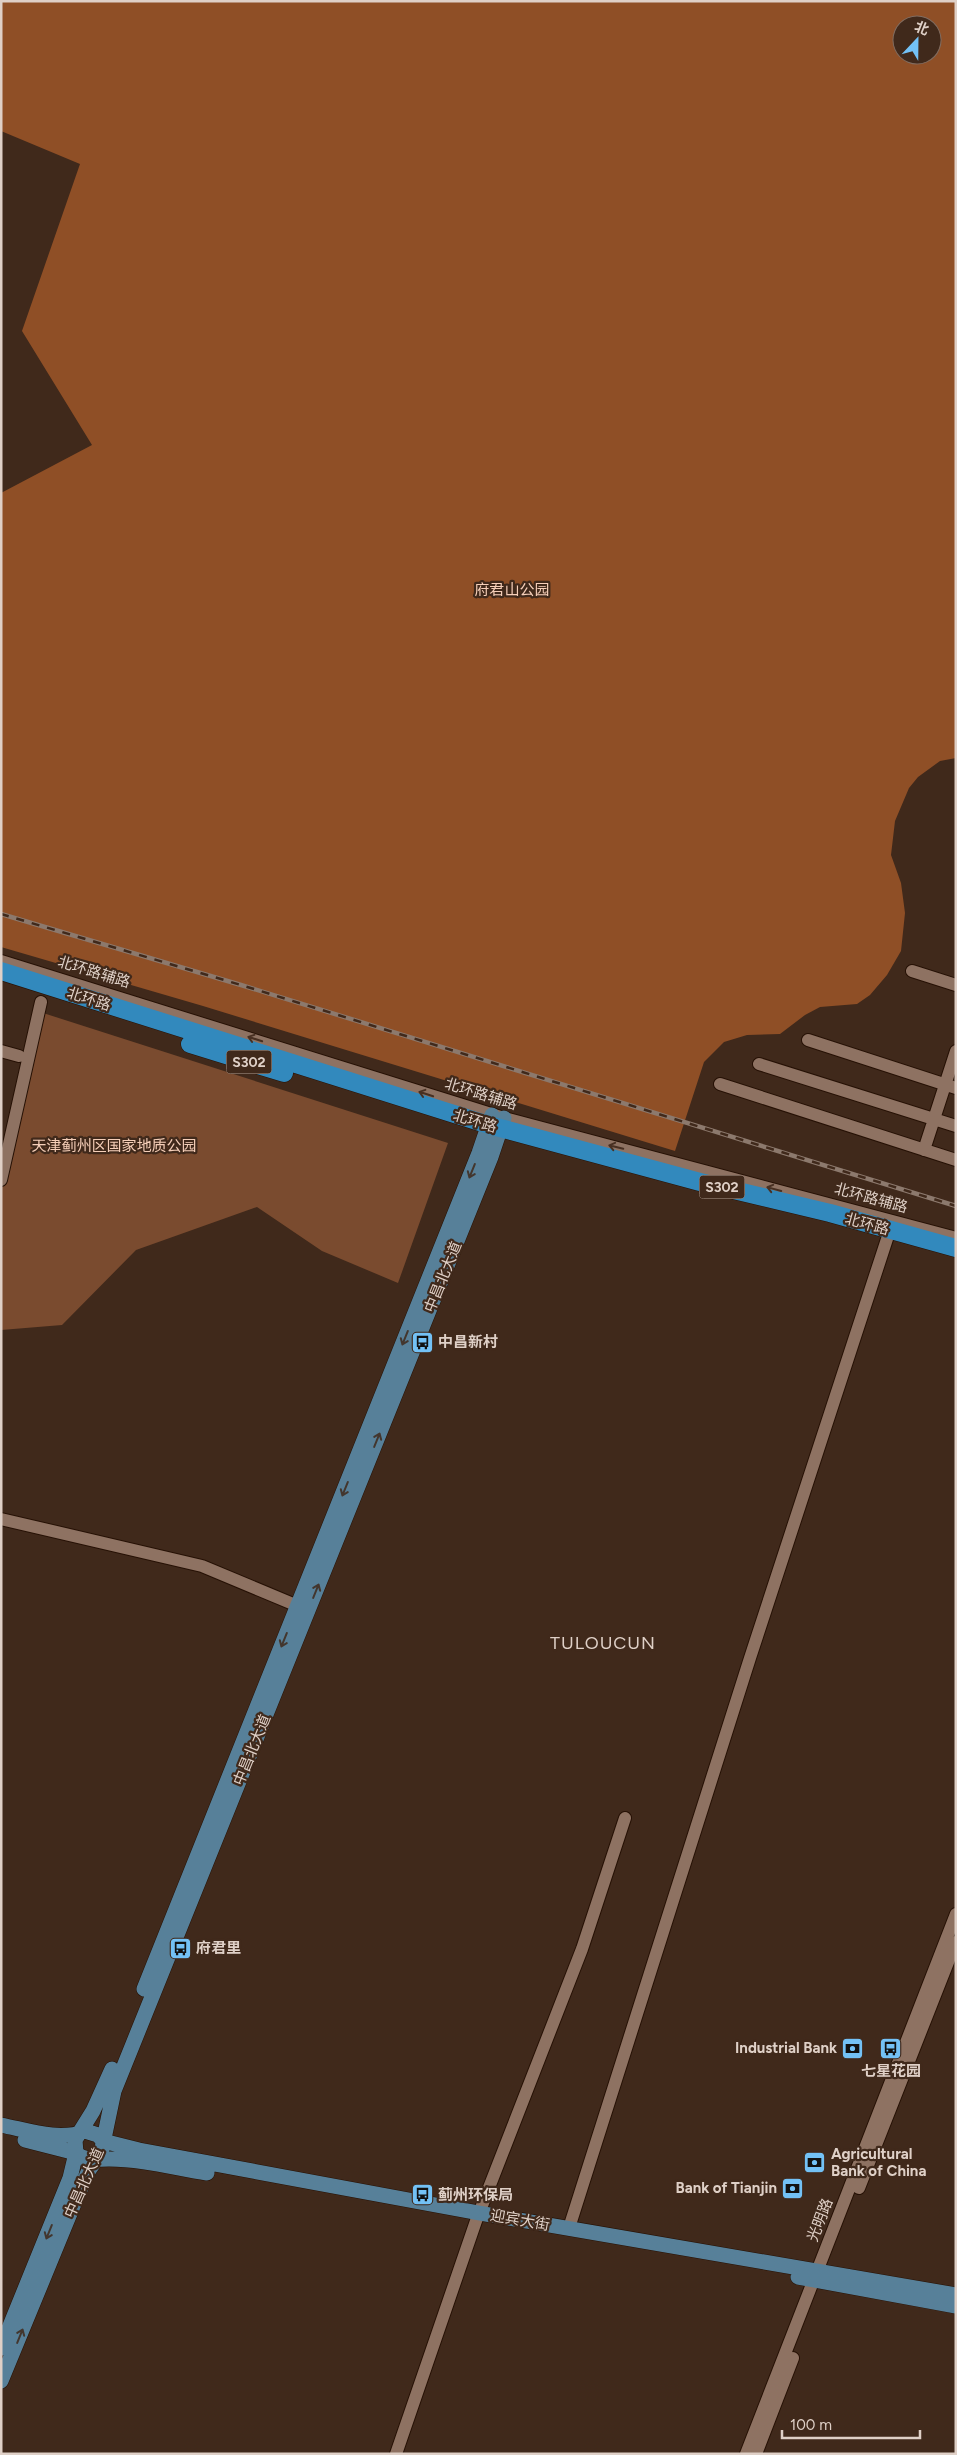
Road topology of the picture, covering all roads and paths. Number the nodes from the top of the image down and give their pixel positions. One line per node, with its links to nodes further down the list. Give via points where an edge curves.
1 (2, 971): 14 (highway, 北环路 / S302)
2 (912, 971): 3 (street)
3 (956, 985)
4 (41, 1002): 17 (street)
5 (808, 1040): 11 (street)
6 (1, 1051): 8 (street)
7 (956, 1051): 11 (street)
8 (19, 1056)
9 (759, 1064): 12 (street)
10 (720, 1084): 15 (street)
11 (950, 1086): 12 (street)
12 (934, 1119): 13 (street); 15 (street)
13 (956, 1126)
14 (494, 1127): 18 (street, 北环路辅路, one-way to 14); 19 (highway, 北环路 / S302); 20 (highway, 北环路 / S302); 23 (main road, 中昌北大道)
15 (924, 1150): 16 (street)
16 (956, 1160)
17 (1, 1180)
18 (956, 1238)
19 (887, 1239): 21 (highway, 北环路 / S302); 34 (street)
20 (956, 1248)
21 (956, 1259)
22 (1, 1518): 23 (street, via 202,1566)
23 (303, 1609): 28 (main road, 中昌北大道, one-way to 28, via 106,2083); 30 (main road, 中昌北大道, via 114,2091)
24 (625, 1818): 33 (street, via 582,1949)
25 (956, 1914): 35 (street, 光明路)
26 (956, 1942): 35 (street, 光明路)
27 (1, 2125): 28 (main road, 迎宾大街, via 55,2135)
28 (78, 2134): 30 (main road, 迎宾大街, via 92,2132); 31 (main road, 中昌北大道, via 74,2146)
29 (1, 2135): 31 (main road, 迎宾大街)
30 (103, 2141): 32 (main road, 中昌北大道); 33 (main road, 迎宾大街)
31 (76, 2153): 32 (main road, 迎宾大街, via 82,2158); 38 (main road, 中昌北大道, one-way to 38, via 70,2178)
32 (96, 2159): 33 (main road, 迎宾大街, via 140,2161); 39 (main road, 中昌北大道, one-way to 32, via 76,2199)
33 (478, 2217): 34 (main road, 迎宾大街); 35 (main road, 迎宾大街); 40 (street)
34 (569, 2228): 35 (main road, 迎宾大街)
35 (820, 2275): 36 (main road, 迎宾大街); 37 (main road, 迎宾大街); 41 (street, 光明路); 42 (street, 光明路)
36 (956, 2295)
37 (956, 2306)
38 (1, 2348)
39 (1, 2381)
40 (396, 2454)
41 (746, 2454)
42 (756, 2454)

